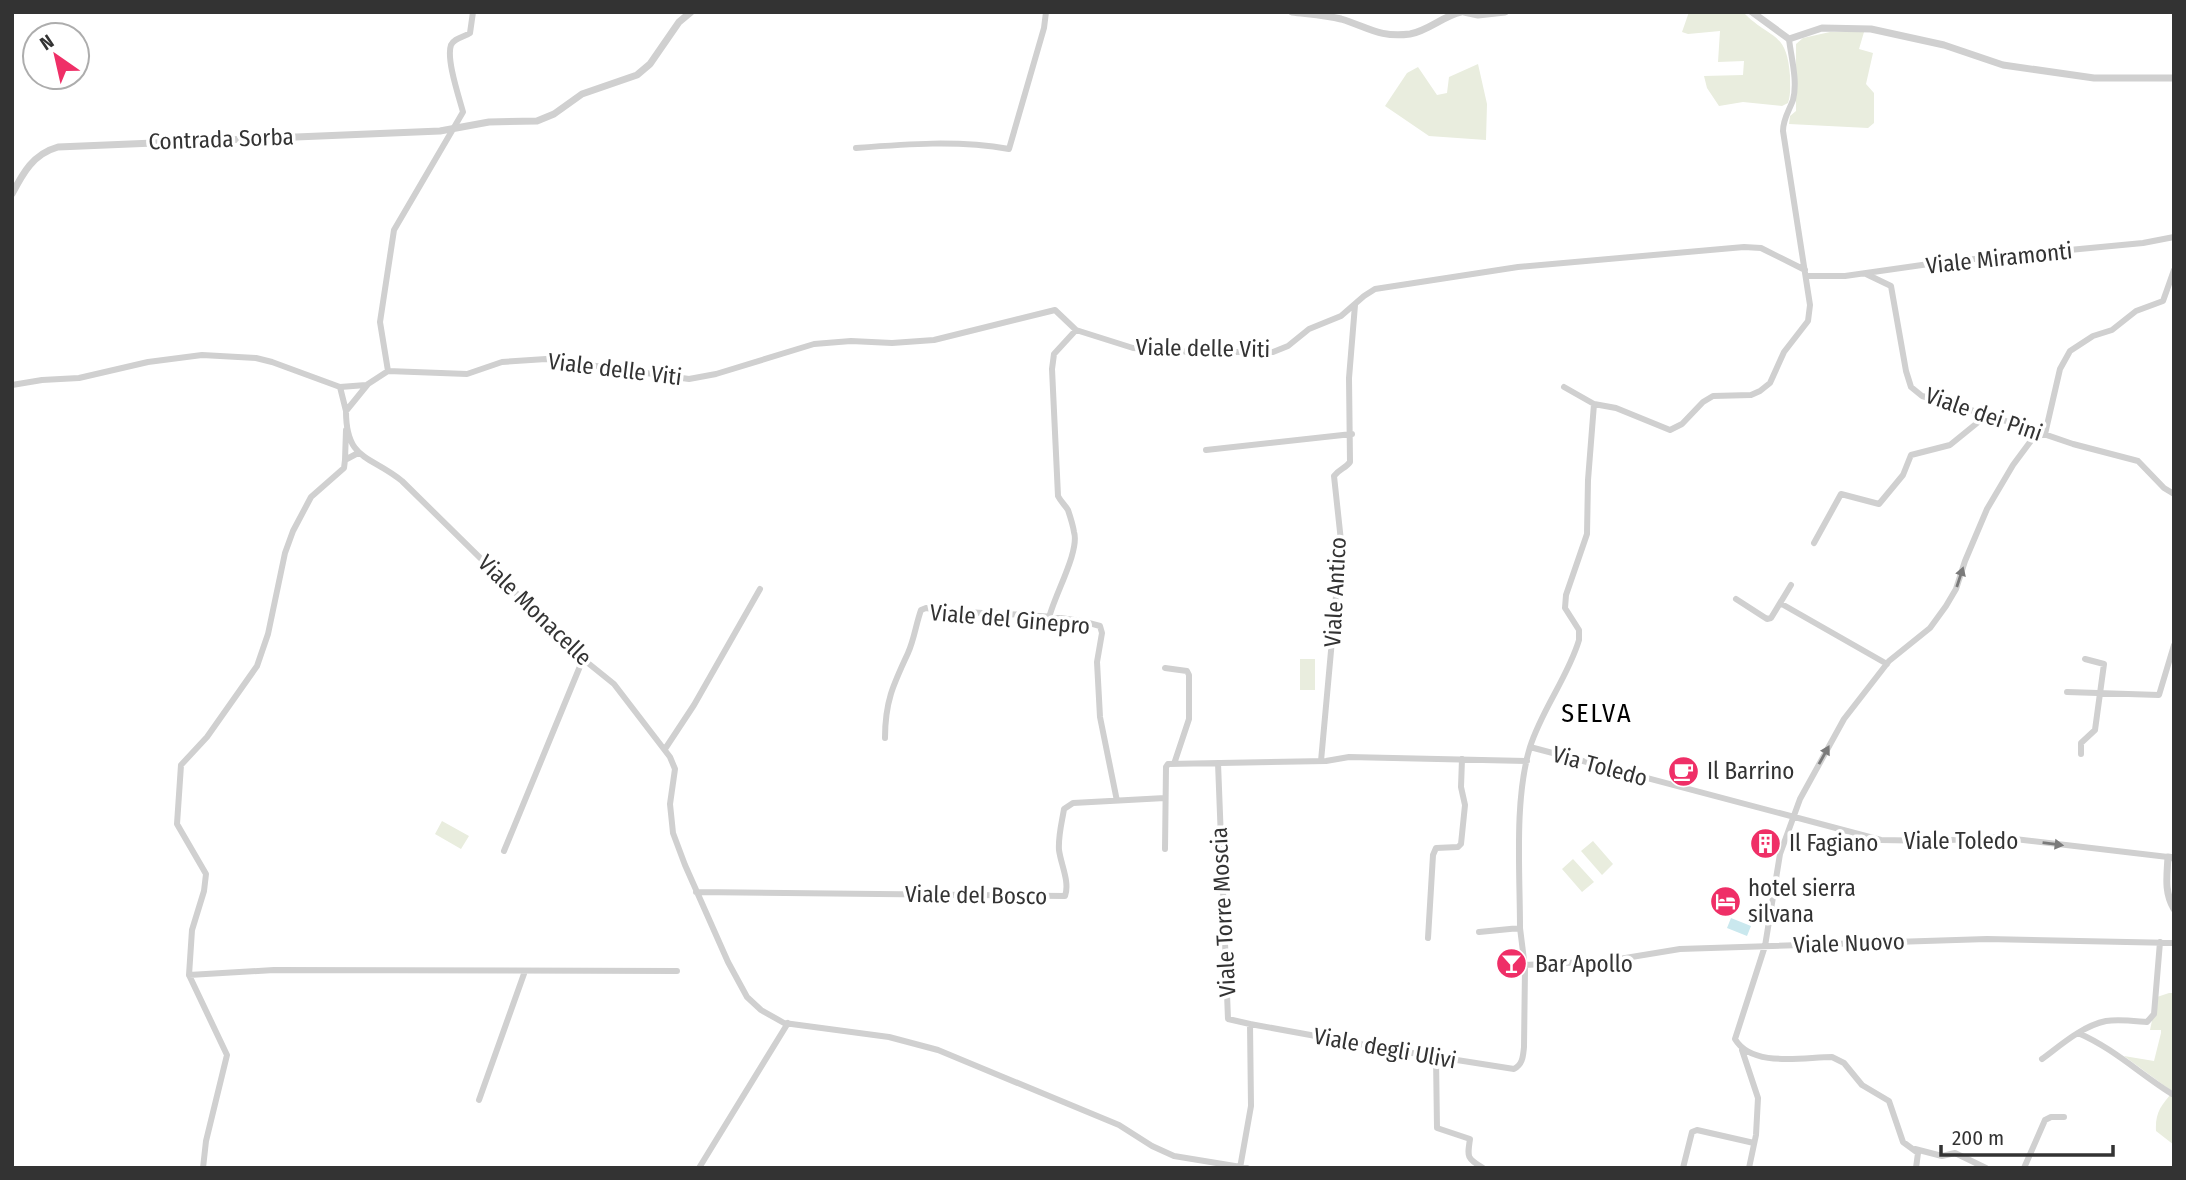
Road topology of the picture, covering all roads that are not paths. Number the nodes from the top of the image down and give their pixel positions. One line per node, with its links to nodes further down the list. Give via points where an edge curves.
1 (473, 12): 14 (street, via 470,33 451,47 463,112)
2 (679, 12): 11 (street)
3 (691, 12): 11 (street, Contrada Sorba)
4 (1046, 12): 15 (street, via 1009,149 978,143)
5 (1292, 12): 10 (street)
6 (1462, 12): 7 (street); 9 (street)
7 (1505, 12)
8 (1752, 12): 12 (street)
9 (1452, 13): 10 (street, via 1413,33 1375,33)
10 (1346, 17)
11 (679, 22): 14 (street, Contrada Sorba, via 659,54 637,75 582,94 537,121 489,122)
12 (1789, 38): 13 (street, via 1822,28 1871,29 2003,65 2094,78); 19 (street, via 1793,100 1783,131)
13 (2174, 78)
14 (453, 130): 16 (street, Contrada Sorba, via 58,147 27,167); 23 (street, via 394,230 380,322)
15 (856, 148)
16 (12, 194)
17 (2174, 237): 20 (street, Viale Miramonti)
18 (2174, 270): 32 (street, via 2163,301 2136,310 2112,330 2070,351 2060,369)
19 (1806, 273): 20 (street, Viale Miramonti); 21 (street, Viale delle Viti, via 1761,248 1744,247 1518,267 1375,289); 28 (street, via 1808,321 1784,352 1770,383 1760,391 1713,396 1670,430)
20 (1866, 274): 30 (street, Viale dei Pini, via 1891,286 1912,387 1933,401)
21 (1355, 304): 22 (street, Viale delle Viti, via 1273,352 1133,348); 33 (street, Viale Antico, via 1349,378)
22 (1076, 330): 23 (street, Viale delle Viti, via 1059,313 1048,310 926,341 814,344 690,379 546,359 502,362 467,374); 43 (street, via 1054,354 1052,369 1058,496 1067,509 1075,542)
23 (388, 371): 24 (street)
24 (368, 384): 26 (street); 29 (street)
25 (12, 385): 26 (street, via 79,378 202,355 256,358)
26 (340, 387): 29 (street)
27 (1564, 387): 28 (street)
28 (1594, 404): 52 (street, via 1587,534 1565,608 1579,630 1579,640)
29 (346, 411): 31 (street)
30 (1983, 414): 32 (street, Viale dei Pini); 38 (street, via 1950,445 1911,455 1903,475 1879,505 1841,494)
31 (346, 428): 35 (street); 36 (street)
32 (2045, 434): 37 (street, Viale dei Pini, via 2138,461); 47 (street, one-way to 32, via 1930,628 1947,606 1987,509 2033,438)
33 (1352, 435): 34 (street); 56 (street, Viale Antico, via 1350,462 1335,475 1340,541)
34 (1206, 450)
35 (358, 453): 36 (street); 45 (street, Viale Monacelle, via 402,481)
36 (345, 460): 77 (street, via 344,468 311,496 293,531 257,666 207,737 181,765 177,824 206,874 192,930)
37 (2174, 494)
38 (1814, 543)
39 (1791, 585): 42 (street)
40 (760, 589): 53 (street)
41 (1736, 599): 42 (street, via 1767,619)
42 (1780, 603): 47 (street)
43 (1049, 618): 51 (street, Viale del Ginepro, via 921,610 885,713); 61 (street, Viale del Ginepro, via 1100,626 1099,704)
44 (2174, 645): 50 (street, via 2159,695)
45 (583, 659): 53 (street, Viale Monacelle, via 614,684); 64 (street)
46 (2085, 659): 50 (street, via 2104,664)
47 (1887, 664): 62 (street, one-way to 47, via 1844,719)
48 (1164, 668): 59 (street, via 1189,675 1189,719)
49 (2067, 692): 50 (street)
50 (2100, 693): 54 (street, via 2095,730 2081,743)
51 (885, 738)
52 (1530, 747): 57 (street); 62 (street, Via Toledo)
53 (665, 749): 66 (street, Viale Monacelle, via 675,769 670,804 673,833)
54 (2081, 754)
55 (1462, 760): 56 (street, via 1349,757); 57 (street); 70 (street, via 1465,805 1461,844 1436,848 1433,855)
56 (1321, 761): 58 (street)
57 (1527, 761): 68 (street, via 1521,808)
58 (1217, 763): 59 (street); 79 (street, Viale Torre Moscia, via 1228,1019)
59 (1174, 764): 60 (street, via 1166,767)
60 (1165, 797): 61 (street, Viale del Bosco); 63 (street)
61 (1117, 801): 66 (street, Viale del Bosco, via 1073,803 1064,809 1059,849 1068,889 1065,896)
62 (1793, 816): 65 (street, Viale Toledo, one-way to 65, via 1881,840 1997,837); 73 (street, via 1780,854)
63 (1166, 849)
64 (504, 851)
65 (2171, 858): 67 (street, via 2167,898)
66 (696, 892): 78 (street, Viale Monacelle, via 747,997 772,1017)
67 (2174, 909)
68 (1520, 928): 69 (street); 74 (street)
69 (1479, 932)
70 (1428, 938)
71 (2160, 942): 72 (street, Viale Nuovo); 73 (street, Viale Nuovo, via 1987,939); 80 (street, via 2151,1019 2107,1021)
72 (2174, 943)
73 (1765, 946): 74 (street, Viale Nuovo, via 1680,949 1607,961); 81 (street, via 1735,1040)
74 (1524, 965): 82 (street, Viale degli Ulivi, via 1520,1066 1514,1069)
75 (525, 971): 76 (street); 77 (street, via 274,970); 85 (street)
76 (677, 971)
77 (189, 975): 90 (street, via 227,1055)
78 (788, 1023): 89 (street, via 911,1041 1118,1125 1174,1156); 91 (street)
79 (1250, 1024): 82 (street, Viale degli Ulivi); 89 (street, Viale Torre Moscia, via 1251,1106)
80 (2078, 1033): 83 (street); 84 (street, via 2099,1042)
81 (1742, 1048): 87 (street, via 1758,1098); 88 (street, via 1758,1058 1839,1059 1862,1085 1889,1101 1903,1142)
82 (1436, 1057): 92 (street, via 1437,1128 1470,1139 1470,1160)
83 (2042, 1059)
84 (2172, 1094)
85 (479, 1100)
86 (2064, 1117): 97 (street, via 2045,1120)
87 (1754, 1143): 93 (street, via 1697,1130 1692,1132); 94 (street)
88 (1916, 1149): 95 (street); 96 (street, via 1942,1156 1955,1153)
89 (1242, 1167)
90 (203, 1168)
91 (699, 1168)
92 (1483, 1168)
93 (1683, 1168)
94 (1749, 1168)
95 (1916, 1168)
96 (1986, 1168)
97 (2024, 1168)

